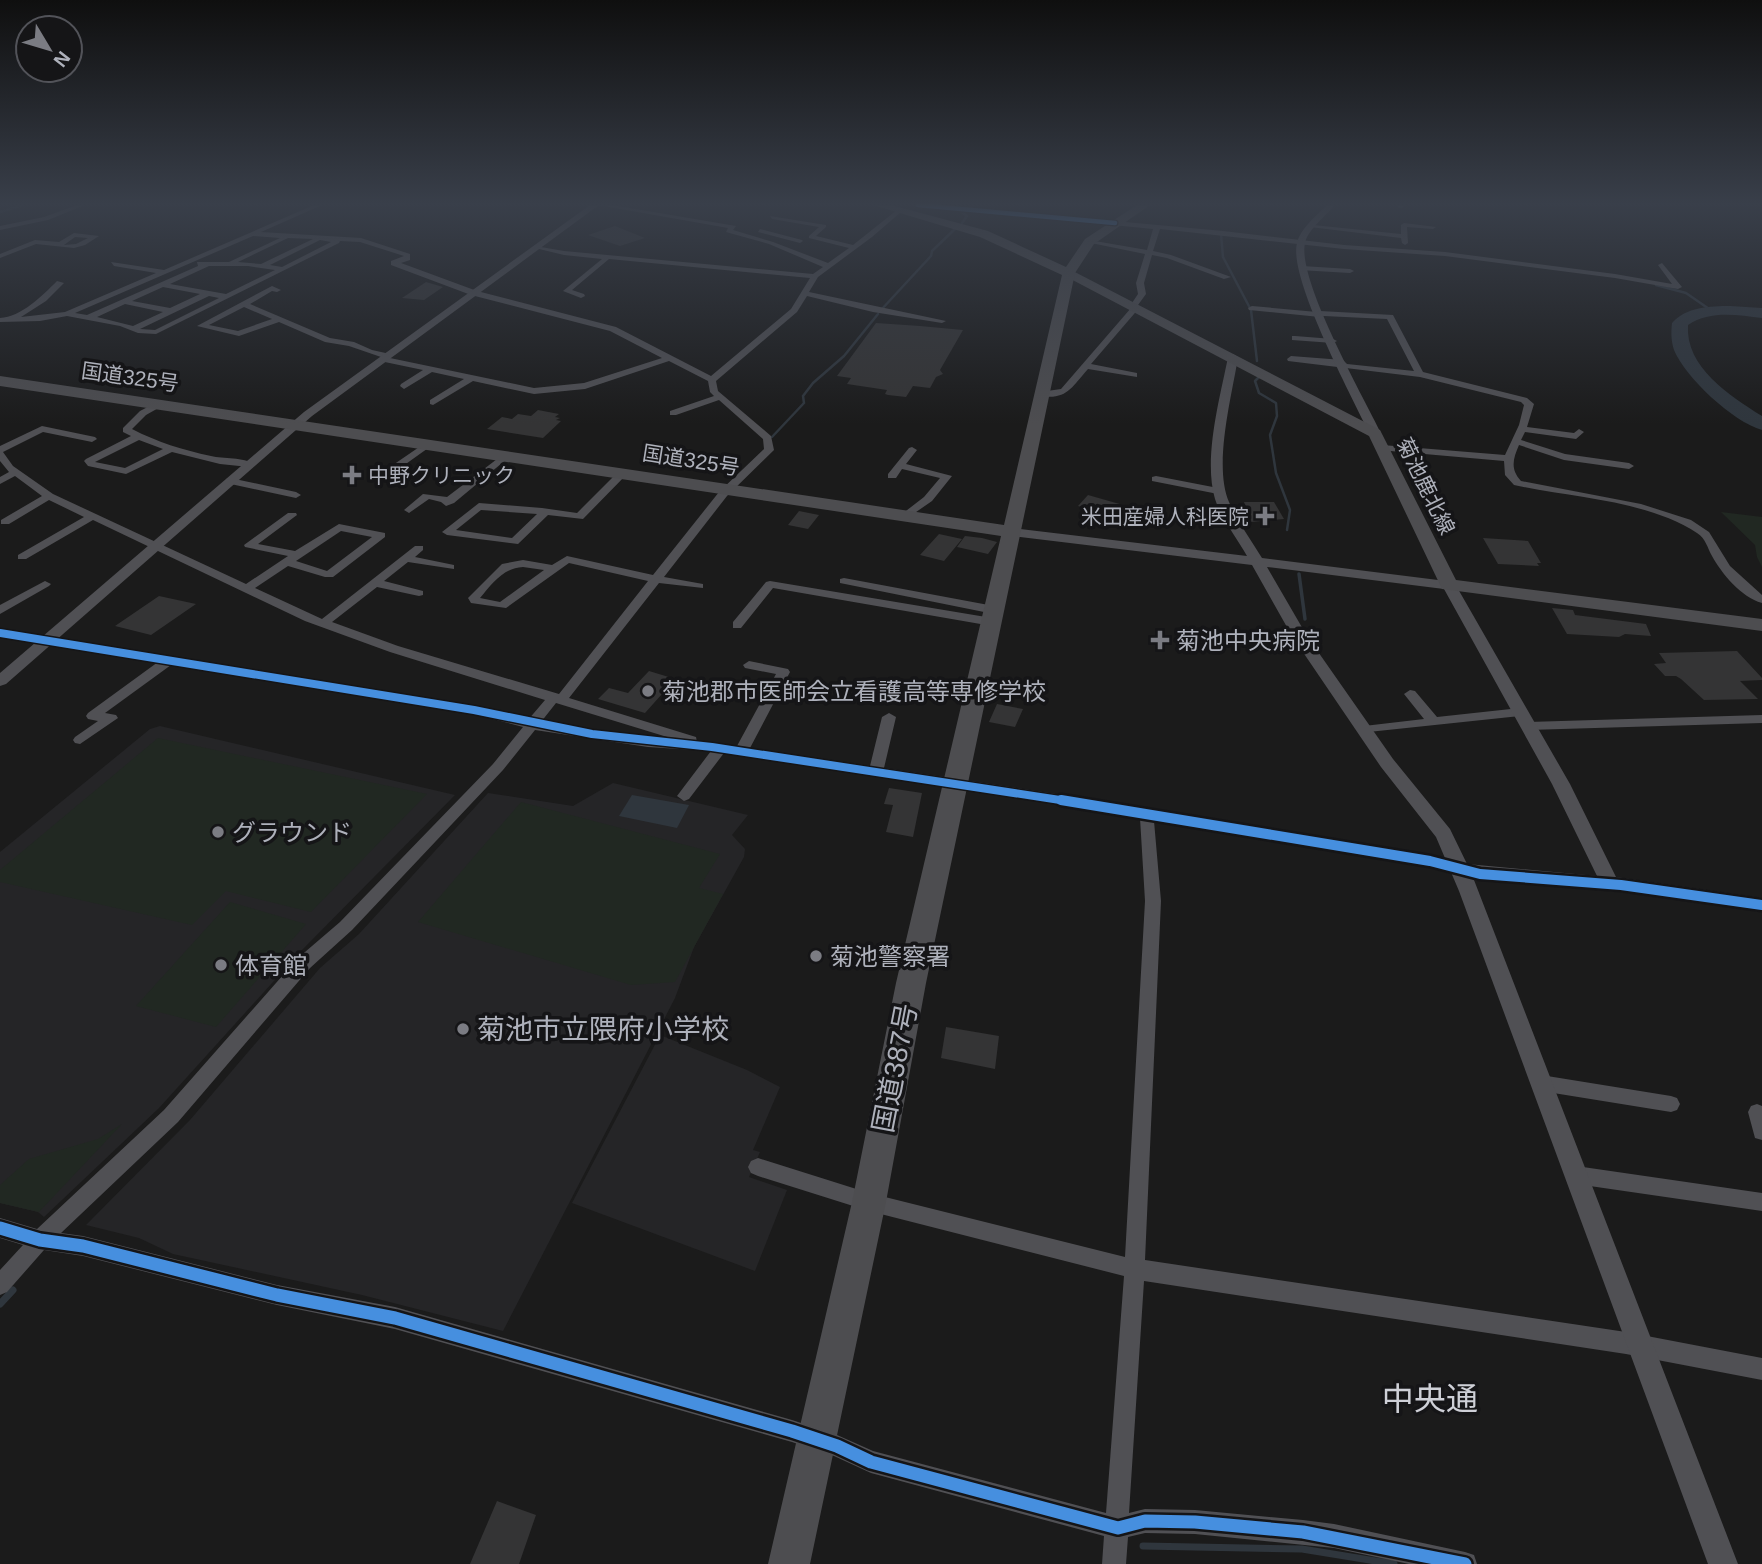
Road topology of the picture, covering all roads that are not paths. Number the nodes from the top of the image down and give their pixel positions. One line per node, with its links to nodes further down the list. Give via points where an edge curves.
1 (153, 278): 15 (street)
2 (177, 278): 17 (street)
3 (198, 278): 18 (street)
4 (264, 278): 25 (street)
5 (434, 278): 22 (street)
6 (495, 278): 22 (street)
7 (583, 278): 24 (street, via 567,291)
8 (814, 278): 23 (street)
9 (1068, 278): 59 (highway)
10 (1079, 278): 30 (main road, 菊池鹿北線)
11 (1141, 278): 30 (street, via 1142,294)
12 (1306, 278): 35 (street)
13 (1625, 278): 14 (street, via 1678,288)
14 (1671, 278)
15 (144, 282): 17 (street); 26 (street)
16 (60, 283): 37 (street, via 24,313)
17 (162, 285): 18 (street); 27 (street)
18 (178, 287): 20 (street); 28 (street)
19 (272, 288): 29 (street)
20 (195, 289): 21 (street); 31 (street)
21 (209, 293): 25 (street); 33 (street)
22 (474, 293): 46 (street); 47 (street, via 613,329)
23 (806, 293): 40 (street, via 876,312); 55 (street, via 794,310)
24 (581, 296)
25 (227, 297): 42 (street, via 156,332)
26 (106, 298): 27 (street); 34 (street)
27 (124, 301): 28 (street); 36 (street)
28 (140, 304): 31 (street); 39 (street)
29 (244, 304): 38 (street); 38 (street, via 201,326 239,334)
30 (1135, 306): 45 (main road, 菊池鹿北線); 50 (street)
31 (156, 308): 33 (street); 41 (street)
32 (1252, 308): 35 (street)
33 (172, 311): 42 (street)
34 (67, 314): 36 (street); 37 (street)
35 (1320, 314): 44 (street); 52 (street, via 1390,317)
36 (86, 318): 39 (street)
37 (5, 320)
38 (280, 320): 46 (street)
39 (104, 321): 41 (street)
40 (942, 321)
41 (122, 324): 42 (street)
42 (134, 328)
43 (1295, 338): 44 (street)
44 (1332, 341): 49 (street)
45 (1233, 357): 68 (main road, 菊池鹿北線); 92 (street)
46 (385, 358): 51 (street); 65 (street)
47 (667, 359): 54 (street, via 561,390 534,391); 55 (street)
48 (1291, 359): 49 (street)
49 (1343, 365): 52 (street); 68 (street)
50 (1086, 366): 53 (street); 59 (street, via 1064,391)
51 (430, 369): 54 (street); 58 (street)
52 (1420, 374): 61 (street)
53 (1134, 375)
54 (470, 379): 62 (street)
55 (712, 380): 60 (street)
56 (0, 381): 63 (highway, 国道325号)
57 (1512, 383): 61 (street)
58 (404, 386)
59 (1043, 394): 101 (highway)
60 (720, 397): 64 (street); 91 (street, via 759,429 770,446)
61 (1514, 397): 66 (street, via 1529,404)
62 (433, 402)
63 (159, 404): 65 (highway, 国道325号); 69 (street, via 126,426)
64 (673, 413)
65 (296, 424): 72 (highway, 国道325号); 80 (street)
66 (1523, 429): 67 (street, via 1576,436); 71 (street)
67 (1579, 432)
68 (1375, 433): 74 (main road, 菊池鹿北線)
69 (139, 436): 73 (street); 73 (street, via 89,461 125,471)
70 (92, 439): 76 (street, via 42,429)
71 (1516, 441): 78 (street); 82 (street, via 1564,457)
72 (428, 444): 77 (highway, 国道325号); 83 (street)
73 (173, 448): 80 (street)
74 (1382, 448): 78 (street); 115 (main road, 菊池鹿北線)
75 (912, 450): 81 (street)
76 (0, 452): 84 (street)
77 (505, 456): 85 (highway, 国道325号); 95 (street, via 448,502 428,496)
78 (1508, 458): 119 (street, via 1508,473 1518,483 1690,523 1707,535 1742,587)
79 (952, 462): 86 (street)
80 (249, 464): 90 (street)
81 (900, 466): 86 (street); 87 (street)
82 (1629, 466)
83 (393, 468)
84 (9, 469): 89 (street); 94 (street)
85 (623, 473): 91 (highway, 国道325号); 96 (street, via 579,517)
86 (940, 473): 98 (street, via 946,478)
87 (892, 476)
88 (1156, 479): 92 (street)
89 (0, 481)
90 (230, 481): 93 (street); 102 (street)
91 (728, 489): 98 (highway, 国道325号); 111 (street)
92 (1218, 491): 108 (street)
93 (296, 495)
94 (49, 496): 99 (street); 100 (street)
95 (409, 510)
96 (545, 512): 96 (street, via 479,506 447,532 514,542)
97 (292, 515): 104 (street, via 249,545)
98 (906, 516): 101 (highway, 国道325号)
99 (91, 517): 102 (street); 105 (street)
100 (5, 522)
101 (1011, 531): 108 (street); 121 (highway, 国道387号)
102 (155, 546): 117 (street); 126 (street)
103 (419, 548): 106 (street)
104 (298, 555): 107 (street); 107 (street, via 338,527 381,535 329,575)
105 (22, 557)
106 (406, 558): 109 (street); 113 (street)
107 (288, 562): 117 (street)
108 (1255, 562): 115 (street); 137 (street)
109 (450, 567)
110 (551, 568): 110 (street, via 502,606 475,601 503,566); 111 (street, via 567,559)
111 (654, 579): 116 (street); 131 (street)
112 (844, 581): 121 (street)
113 (376, 583): 118 (street); 122 (street)
114 (45, 584): 120 (street)
115 (1449, 585): 124 (main road); 133 (street)
116 (699, 586)
117 (246, 589): 122 (street)
118 (419, 593)
119 (1762, 600)
120 (0, 610)
121 (993, 616): 123 (street, via 770,584); 142 (highway, 国道387号)
122 (324, 623): 131 (street)
123 (737, 625)
124 (1761, 628)
125 (0, 633): 126 (street)
126 (47, 641): 127 (street); 129 (street)
127 (169, 660): 136 (street, via 474,710); 138 (street, via 93,716 111,718)
128 (749, 665): 140 (street, via 784,673)
129 (0, 681)
130 (1410, 694): 135 (street)
131 (558, 698): 136 (street); 139 (street)
132 (889, 717): 141 (street)
133 (1524, 719): 134 (street); 135 (street); 146 (street, via 1562,784)
134 (1762, 719)
135 (1434, 722): 137 (street)
136 (531, 725): 139 (street, via 648,743); 157 (street, via 489,776 346,926 304,963 171,1116)
137 (1364, 730): 145 (street, via 1444,834)
138 (79, 740)
139 (717, 747): 140 (street); 143 (street)
140 (741, 752): 141 (street)
141 (876, 771): 142 (street)
142 (957, 783): 144 (street); 154 (highway, 国道387号, via 911,983)
143 (684, 796)
144 (1149, 813): 145 (street); 158 (street, via 1153,901)
145 (1458, 869): 146 (street); 148 (street)
146 (1609, 884): 147 (street)
147 (1762, 905)
148 (1541, 1083): 149 (street); 153 (street)
149 (1671, 1104)
150 (1757, 1112): 151 (street)
151 (1762, 1132)
152 (758, 1167): 154 (street)
153 (1576, 1175): 155 (street); 160 (street)
154 (869, 1202): 158 (street); 162 (highway, 国道387号)
155 (1762, 1202)
156 (0, 1228): 157 (street)
157 (40, 1240): 159 (street); 162 (street, via 395,1318)
158 (1134, 1269): 160 (street); 163 (street)
159 (0, 1285)
160 (1643, 1347): 161 (street); 167 (street)
161 (1762, 1369)
162 (816, 1440): 163 (street, via 871,1462); 164 (highway, 国道387号)
163 (1118, 1528): 165 (street); 166 (street, via 1145,1521 1195,1522 1303,1532)
164 (789, 1564)
165 (1114, 1564)
166 (1465, 1564)
167 (1723, 1564)

